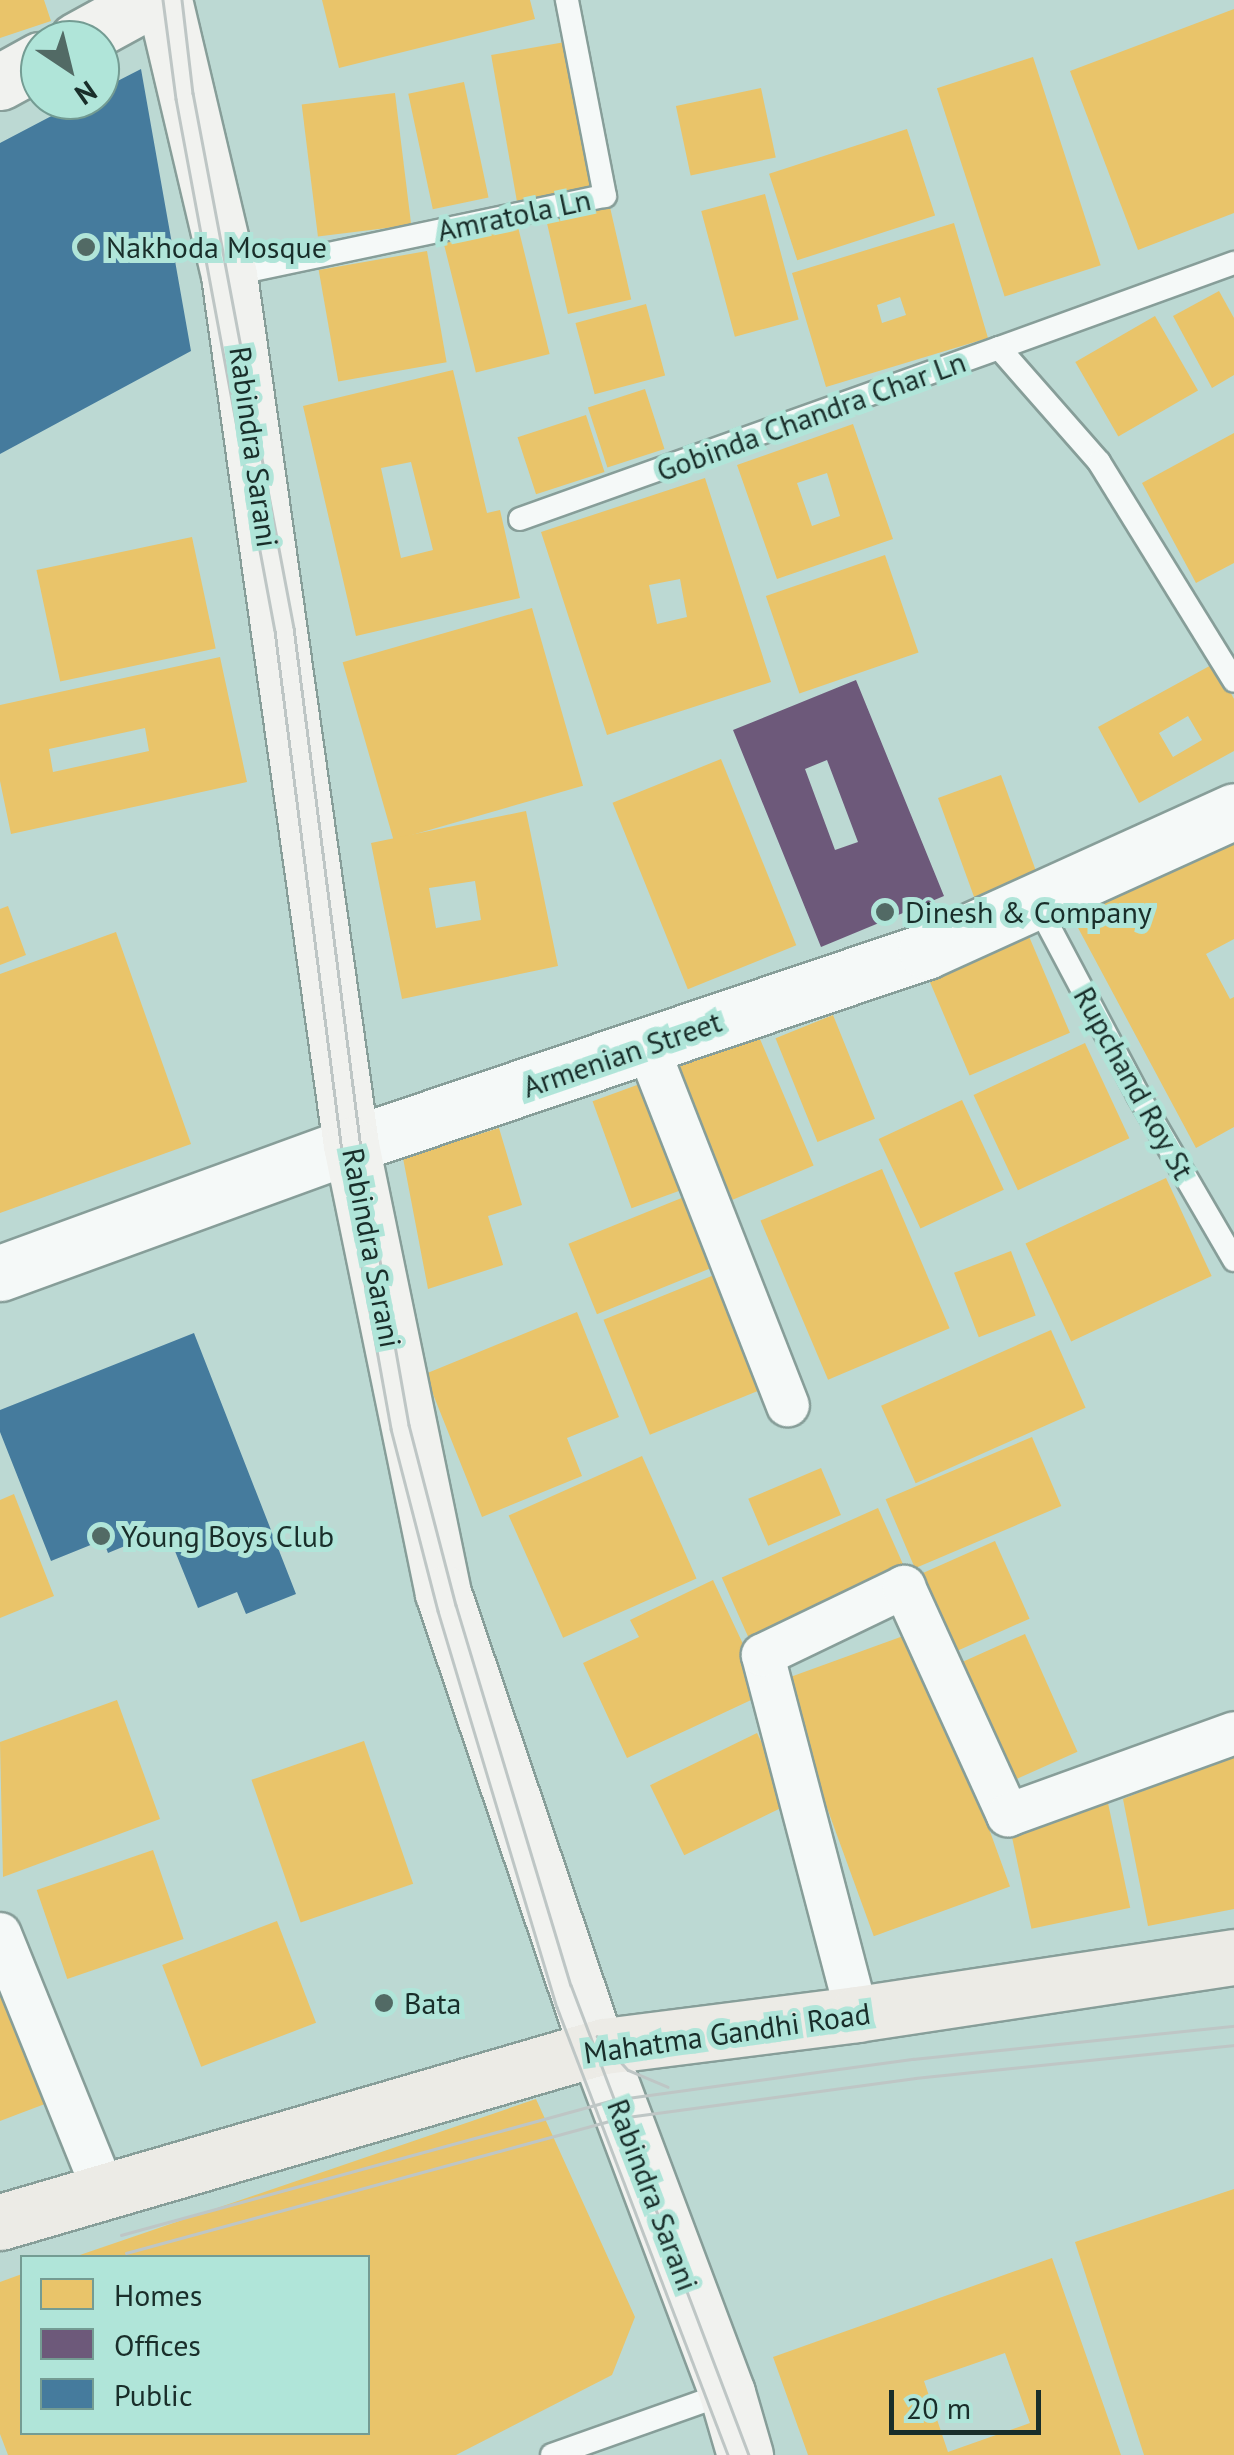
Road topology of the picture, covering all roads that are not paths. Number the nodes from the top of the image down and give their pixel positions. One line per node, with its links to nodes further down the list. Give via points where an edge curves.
1 (150, 0): 4 (main road)
2 (164, 0): 6 (main road, Rabindra Sarani)
3 (568, 0): 6 (lane, Amratola Ln, via 604,196)
4 (114, 20)
5 (1234, 264): 7 (lane)
6 (229, 275): 13 (main road, Rabindra Sarani)
7 (999, 348): 8 (lane, Gobinda Chandra Char Ln); 9 (lane, Gobinda Chandra Char Ln, via 1099,462)
8 (520, 519)
9 (1234, 681)
10 (1234, 811): 11 (street, Armenian Street)
11 (1038, 904): 12 (street, Armenian Street, via 926,951); 14 (lane, Rupchand Roy St)
12 (647, 1046): 13 (street, Armenian Street); 16 (street)
13 (351, 1146): 15 (street, Armenian Street); 21 (main road, Rabindra Sarani, via 443,1593)
14 (1234, 1260)
15 (0, 1273)
16 (788, 1405)
17 (1234, 1732): 20 (street, via 1008,1815 904,1587 762,1654)
18 (0, 1934): 22 (street)
19 (1234, 1957): 20 (main road, Mahatma Gandhi Road)
20 (857, 2014): 21 (main road, Mahatma Gandhi Road)
21 (597, 2048): 22 (main road, Mahatma Gandhi Road); 24 (main road, Rabindra Sarani)
22 (104, 2192): 23 (main road, Mahatma Gandhi Road)
23 (0, 2222)
24 (727, 2392): 25 (lane); 26 (main road, Rabindra Sarani)
25 (552, 2455)
26 (745, 2455)

